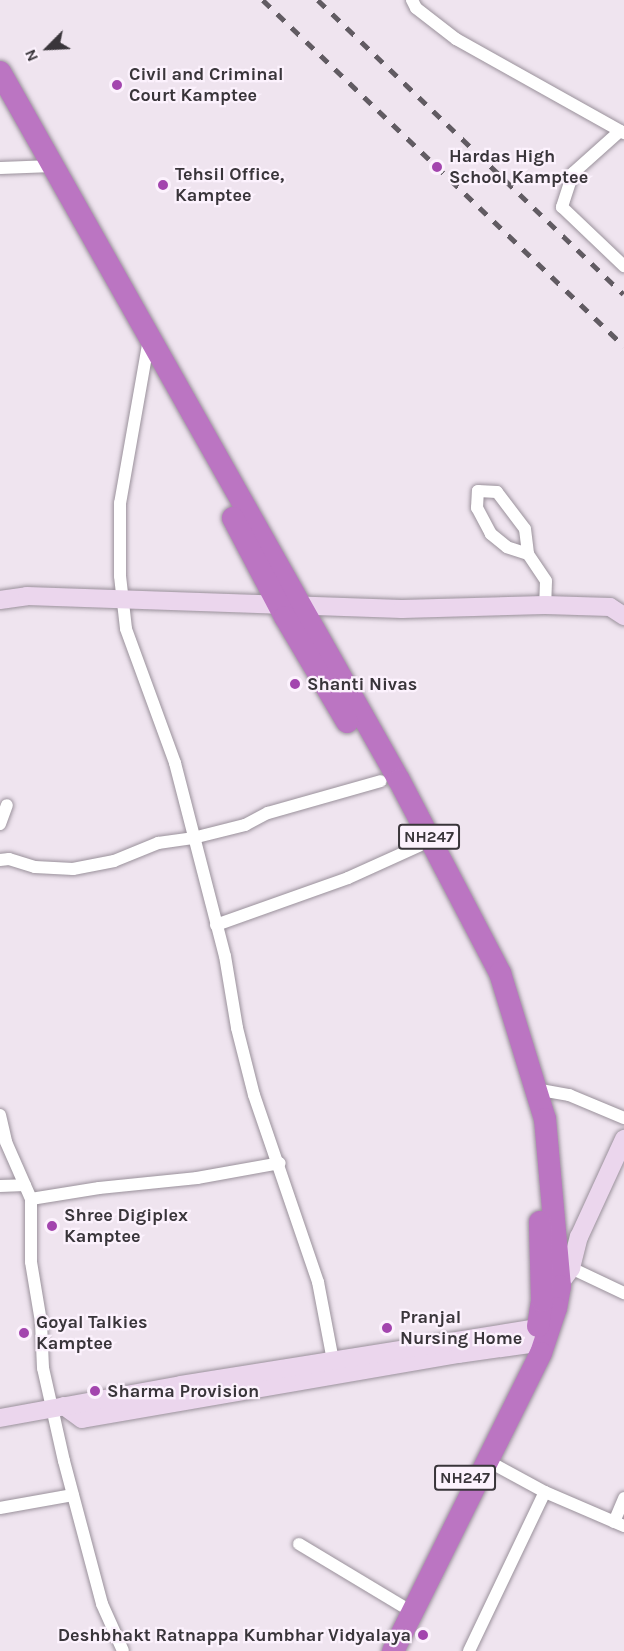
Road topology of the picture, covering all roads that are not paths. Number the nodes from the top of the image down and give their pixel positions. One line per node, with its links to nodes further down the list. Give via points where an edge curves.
1 (412, 0): 4 (street, via 416,8 456,39)
2 (0, 72): 5 (highway, NH247)
3 (0, 102): 5 (highway, NH247)
4 (622, 132): 7 (street, via 573,172 562,207)
5 (46, 167): 6 (street); 8 (highway, NH247)
6 (0, 168)
7 (624, 267)
8 (148, 347): 11 (street, via 120,503); 12 (highway, NH247)
9 (528, 554): 9 (street, via 507,547 491,534 477,508 478,491 497,492 510,506 525,529); 13 (street, via 546,581)
10 (0, 600): 11 (street, via 27,596)
11 (122, 600): 12 (street); 18 (street, via 126,629 175,763)
12 (289, 605): 13 (street, via 402,609); 15 (highway, NH247)
13 (545, 605): 14 (street, via 610,607)
14 (624, 616)
15 (393, 791): 18 (street, via 268,813 245,825); 19 (highway, NH247); 22 (highway, NH247, via 500,974)
16 (7, 805): 17 (street)
17 (0, 824)
18 (194, 838): 20 (street, via 158,843 114,861 74,868 35,867); 21 (street)
19 (418, 846): 21 (street, via 348,878); 22 (highway, NH247, via 488,983)
20 (0, 860)
21 (216, 925): 26 (street, via 254,1095)
22 (531, 1090): 24 (street, via 569,1095); 30 (highway, NH247, via 545,1119); 32 (highway, NH247)
23 (0, 1115): 27 (street, via 6,1142)
24 (624, 1118)
25 (624, 1139): 30 (street, via 579,1237)
26 (280, 1163): 29 (street); 34 (street, via 318,1282)
27 (25, 1185): 28 (street); 29 (street)
28 (0, 1186)
29 (31, 1199): 35 (street, via 31,1262 41,1322 43,1368)
30 (566, 1277): 31 (street); 32 (street); 33 (highway, NH247)
31 (624, 1293)
32 (542, 1301): 33 (highway, NH247)
33 (540, 1335): 34 (street); 35 (street, via 81,1419); 37 (highway, NH247); 44 (highway, NH247)
34 (333, 1361): 35 (street)
35 (58, 1407): 36 (street); 39 (street)
36 (0, 1418)
37 (486, 1460): 38 (street); 48 (highway, NH247)
38 (545, 1492): 42 (street); 49 (street)
39 (73, 1495): 41 (street); 45 (street, via 102,1604)
40 (624, 1498): 42 (street)
41 (0, 1508)
42 (619, 1524)
43 (299, 1544): 44 (street)
44 (402, 1606): 47 (highway, NH247)
45 (122, 1648): 46 (street)
46 (108, 1651)
47 (379, 1651)
48 (393, 1651)
49 (469, 1651)

